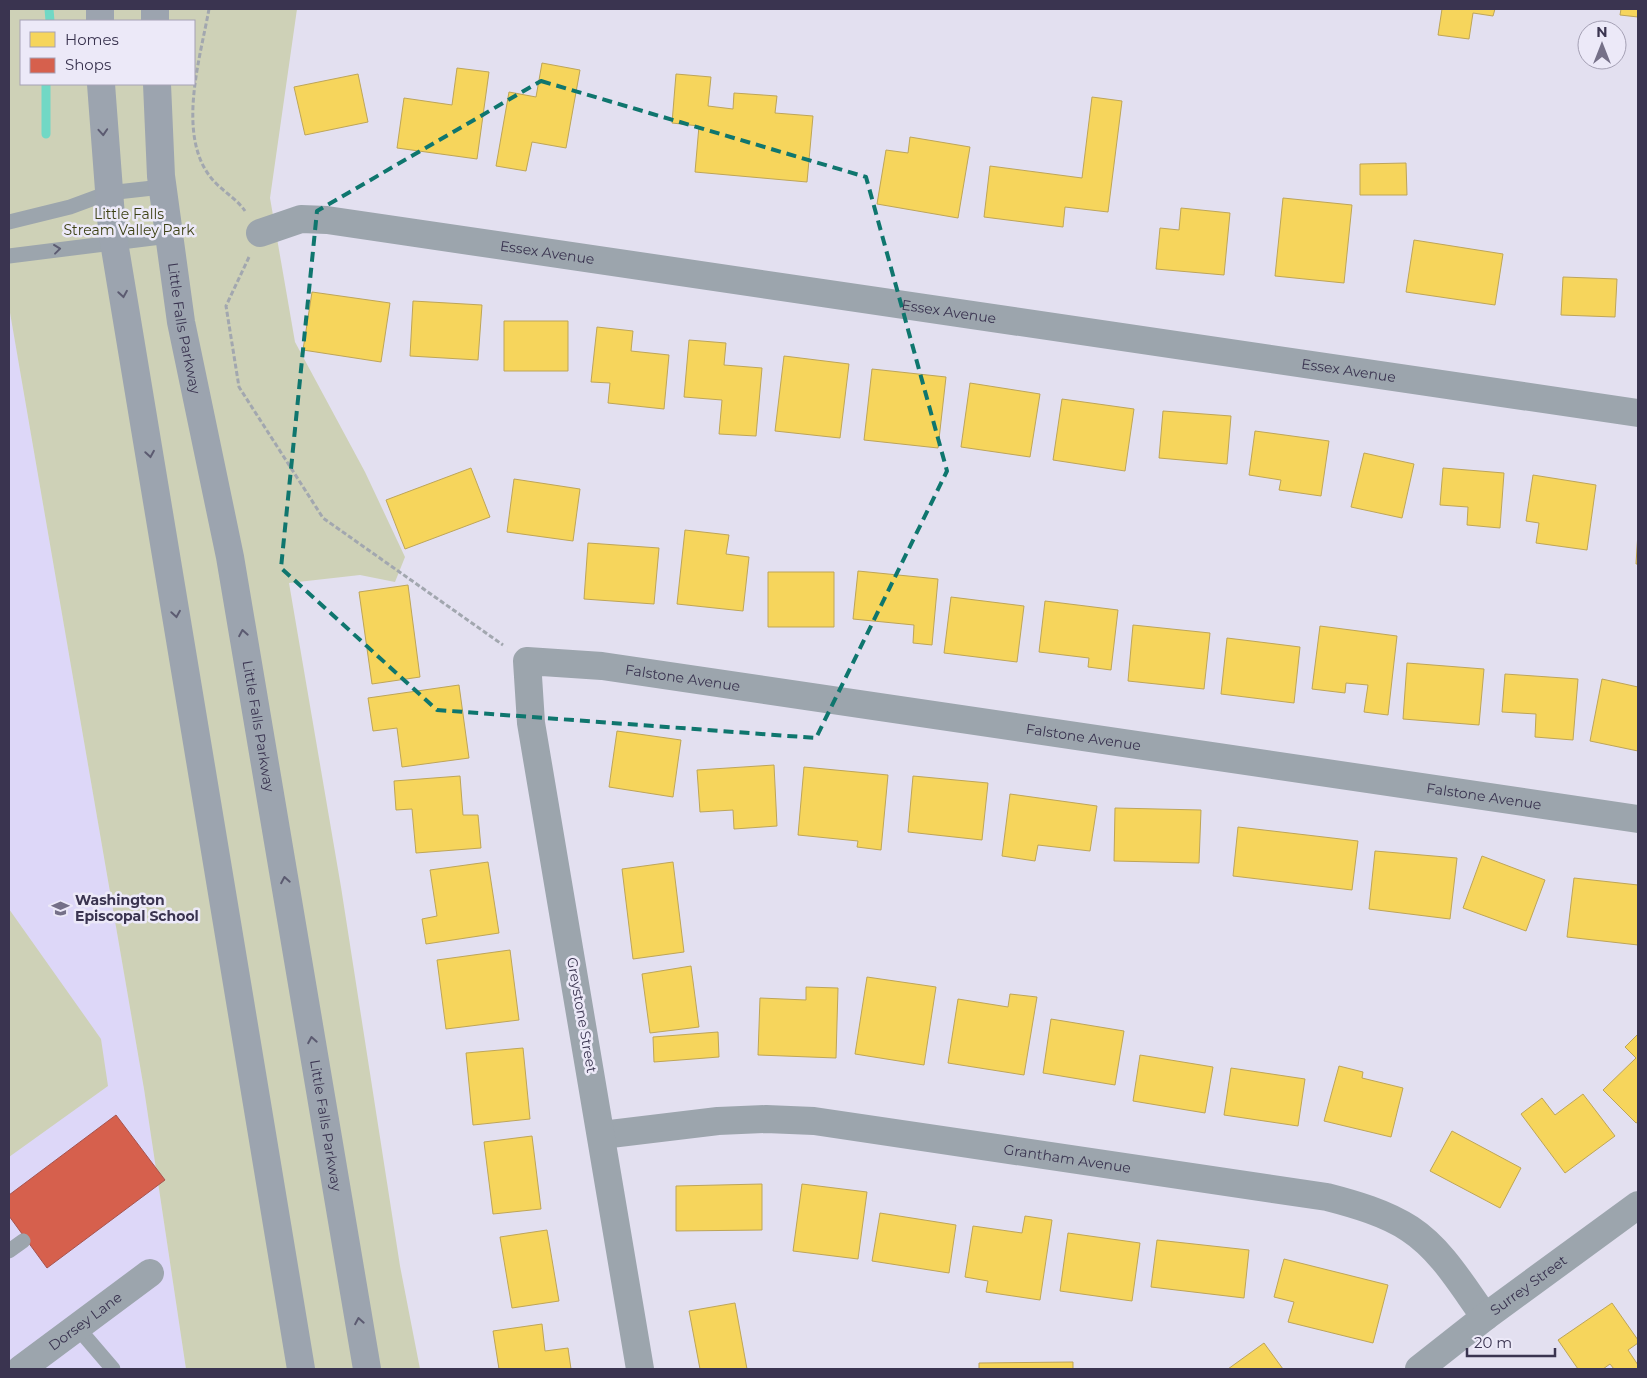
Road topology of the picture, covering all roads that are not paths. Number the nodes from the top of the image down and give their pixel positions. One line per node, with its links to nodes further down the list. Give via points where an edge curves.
1 (101, 85): 4 (main road, one-way to 4)
2 (157, 85): 3 (main road, Little Falls Parkway)
3 (162, 187): 4 (lane); 7 (main road, Little Falls Parkway)
4 (108, 193): 5 (lane, via 70,207); 8 (main road)
5 (9, 222)
6 (260, 233): 10 (street, Essex Avenue, via 301,218 327,220)
7 (169, 236): 8 (lane); 23 (main road, Little Falls Parkway, one-way to 7, via 230,557 181,322)
8 (114, 242): 9 (lane, one-way to 8); 22 (main road, one-way to 22)
9 (9, 256)
10 (1638, 413)
11 (527, 661): 12 (street, Falstone Avenue, via 602,666); 13 (street, Greystone Street, via 531,723)
12 (1638, 818)
13 (602, 1135): 18 (street, Grantham Avenue, via 718,1120 814,1120 1327,1197 1359,1206 1410,1228 1437,1252); 24 (street, Greystone Street)
14 (1638, 1205): 18 (street, Surrey Street)
15 (23, 1241): 16 (lane)
16 (9, 1252)
17 (150, 1273): 19 (street, Dorsey Lane)
18 (1485, 1317): 25 (street, Surrey Street)
19 (77, 1327): 20 (street, Dorsey Lane); 21 (lane)
20 (20, 1369)
21 (113, 1369)
22 (302, 1369)
23 (368, 1369)
24 (640, 1369)
25 (1419, 1369)

